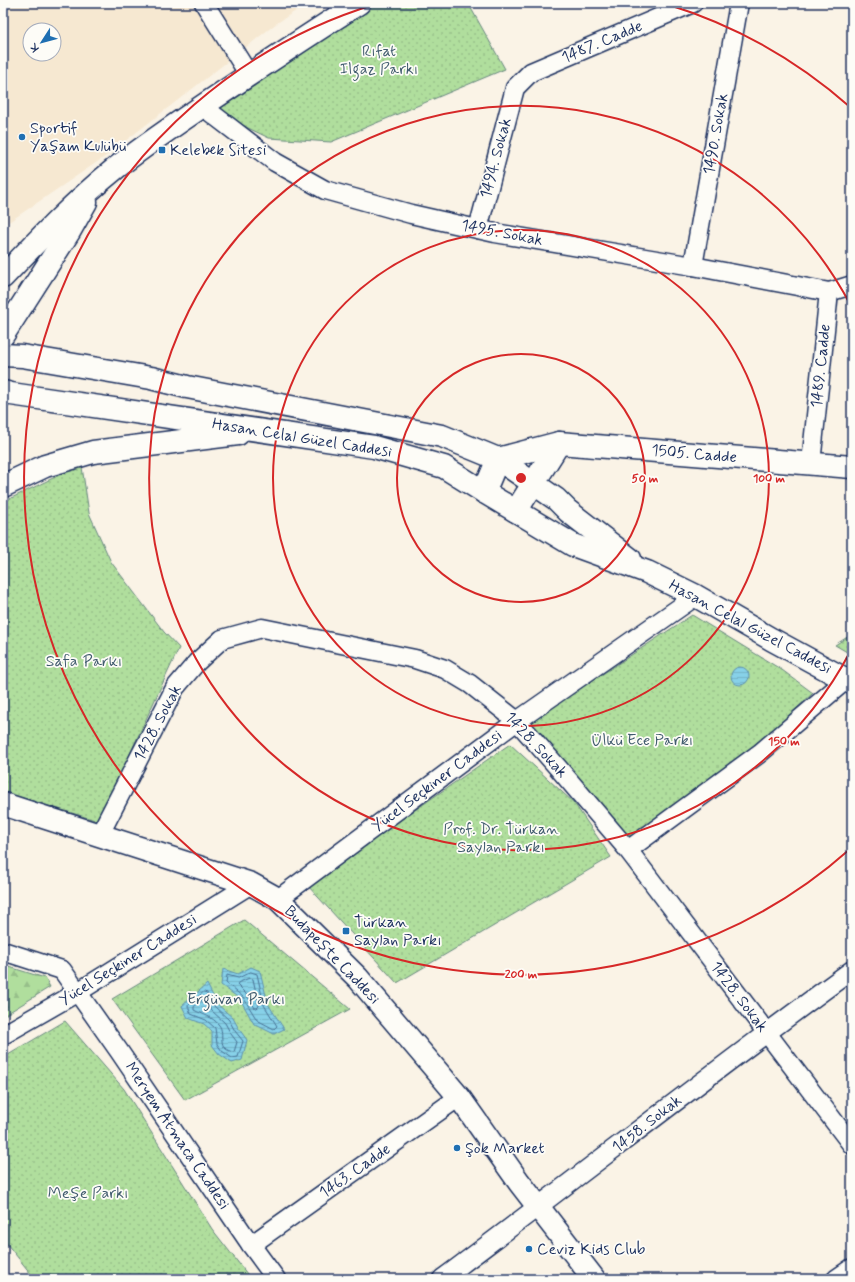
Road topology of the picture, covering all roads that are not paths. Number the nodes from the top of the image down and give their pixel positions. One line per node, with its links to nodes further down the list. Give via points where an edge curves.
1 (204, 3): 5 (street)
2 (359, 3): 5 (main road)
3 (693, 3): 6 (street, 1487. Cadde, via 531,72)
4 (739, 3): 10 (street, 1490. Sokak)
5 (249, 75): 7 (main road)
6 (515, 88): 9 (street, 1494. Sokak)
7 (202, 106): 8 (main road, via 136,152); 9 (street, 1495. Sokak, via 275,162 325,190 410,214)
8 (94, 186): 11 (main road, via 56,221); 14 (main road, via 69,232)
9 (478, 229): 10 (street, 1495. Sokak)
10 (693, 266): 13 (street, 1495. Sokak)
11 (3, 277)
12 (852, 285): 13 (street)
13 (829, 292): 20 (street, 1489. Cadde)
14 (3, 335)
15 (3, 355): 19 (main road, Hasan Celal Güzel Caddesi, via 151,378 442,436)
16 (3, 392): 17 (main road, Hasan Celal Güzel Caddesi)
17 (264, 431): 23 (main road, via 93,452 45,466); 24 (main road, Hasan Celal Güzel Caddesi, via 374,447 444,467)
18 (559, 443): 19 (main road, 1505. Cadde); 20 (main road, 1505. Cadde); 22 (main road)
19 (498, 459): 22 (main road, Hasan Celal Güzel Caddesi); 24 (main road)
20 (811, 463): 21 (main road, 1505. Cadde)
21 (852, 468)
22 (534, 483): 25 (main road); 26 (main road, Hasan Celal Güzel Caddesi)
23 (3, 486)
24 (484, 492): 25 (main road, Hasan Celal Güzel Caddesi)
25 (516, 511): 26 (main road, Hasan Celal Güzel Caddesi, via 573,545)
26 (647, 572): 27 (main road, Hasan Celal Güzel Caddesi)
27 (696, 596): 28 (main road, Hasan Celal Güzel Caddesi); 29 (street, Yücel Seçkiner Caddesi)
28 (849, 681): 32 (street, via 760,752)
29 (517, 721): 31 (street, 1428. Sokak, via 470,684 444,669 415,659 262,628 222,639 197,662 175,688); 32 (street, 1428. Sokak); 34 (street, Yücel Seçkiner Caddesi)
30 (3, 804): 31 (main road, Budapeşte Caddesi)
31 (100, 834): 33 (main road, Budapeşte Caddesi)
32 (628, 850): 38 (street, 1428. Sokak)
33 (251, 884): 34 (main road, Budapeşte Caddesi); 37 (street, Yücel Seçkiner Caddesi)
34 (278, 899): 40 (main road, Budapeşte Caddesi, via 358,978)
35 (3, 951): 37 (street, Meryem Atmaca Caddesi, via 62,970)
36 (852, 970): 38 (street, 1458. Sokak)
37 (78, 992): 39 (street, Yücel Seçkiner Caddesi); 43 (street, Meryem Atmaca Caddesi)
38 (766, 1032): 41 (street, 1428. Sokak); 42 (street, 1458. Sokak)
39 (3, 1035)
40 (458, 1098): 42 (main road, Budapeşte Caddesi); 43 (street, 1463. Cadde)
41 (852, 1145)
42 (538, 1207): 46 (street, 1458. Sokak); 47 (main road, Budapeşte Caddesi)
43 (251, 1245): 45 (street, Meryem Atmaca Caddesi)
44 (852, 1268): 48 (street)
45 (276, 1279)
46 (442, 1279)
47 (594, 1279)
48 (836, 1279)

